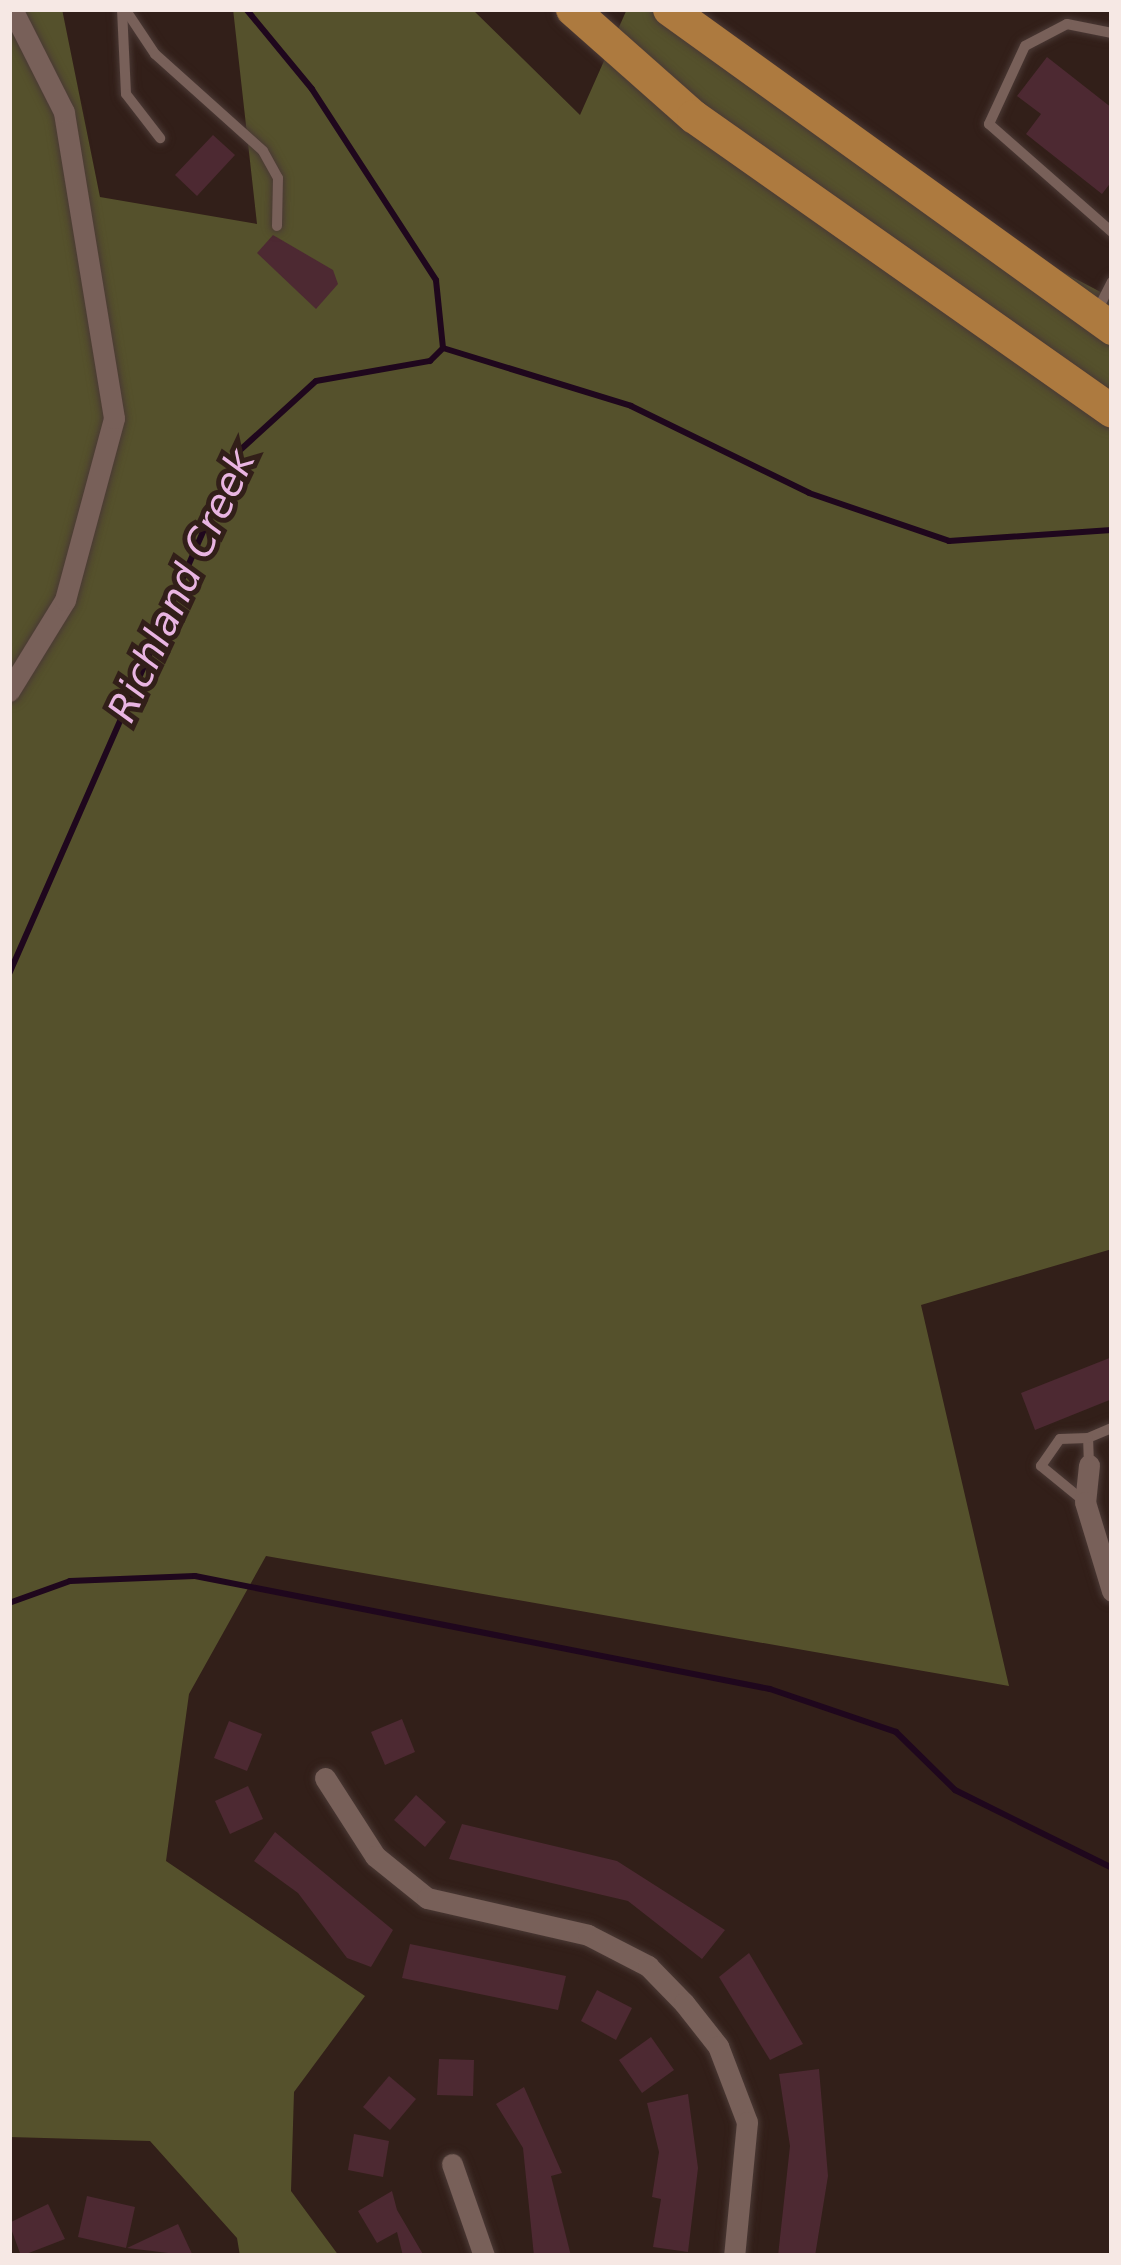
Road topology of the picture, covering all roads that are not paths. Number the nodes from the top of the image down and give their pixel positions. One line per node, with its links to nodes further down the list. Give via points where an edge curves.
1 (12, 9): 12 (street, via 64,112 114,418 65,600)
2 (123, 9): 6 (lane, via 126,94); 7 (lane, via 155,53 262,152 278,178)
3 (572, 9): 11 (main road, via 693,116)
4 (669, 9): 10 (main road)
5 (1112, 33): 8 (lane, via 1067,24 1025,46 989,124)
6 (160, 138)
7 (277, 226)
8 (1112, 232)
9 (1112, 282): 10 (lane)
10 (1103, 322)
11 (1112, 411)
12 (9, 691)
13 (1112, 1428): 14 (lane)
14 (1088, 1438): 15 (lane); 16 (lane, via 1060,1439 1041,1466)
15 (1089, 1465): 16 (street)
16 (1085, 1502): 17 (street)
17 (1112, 1588)
18 (325, 1778): 21 (street, via 374,1856 427,1898 588,1934 648,1966 684,2003 718,2046 747,2122)
19 (452, 2164): 20 (street)
20 (484, 2256)
21 (734, 2256)

